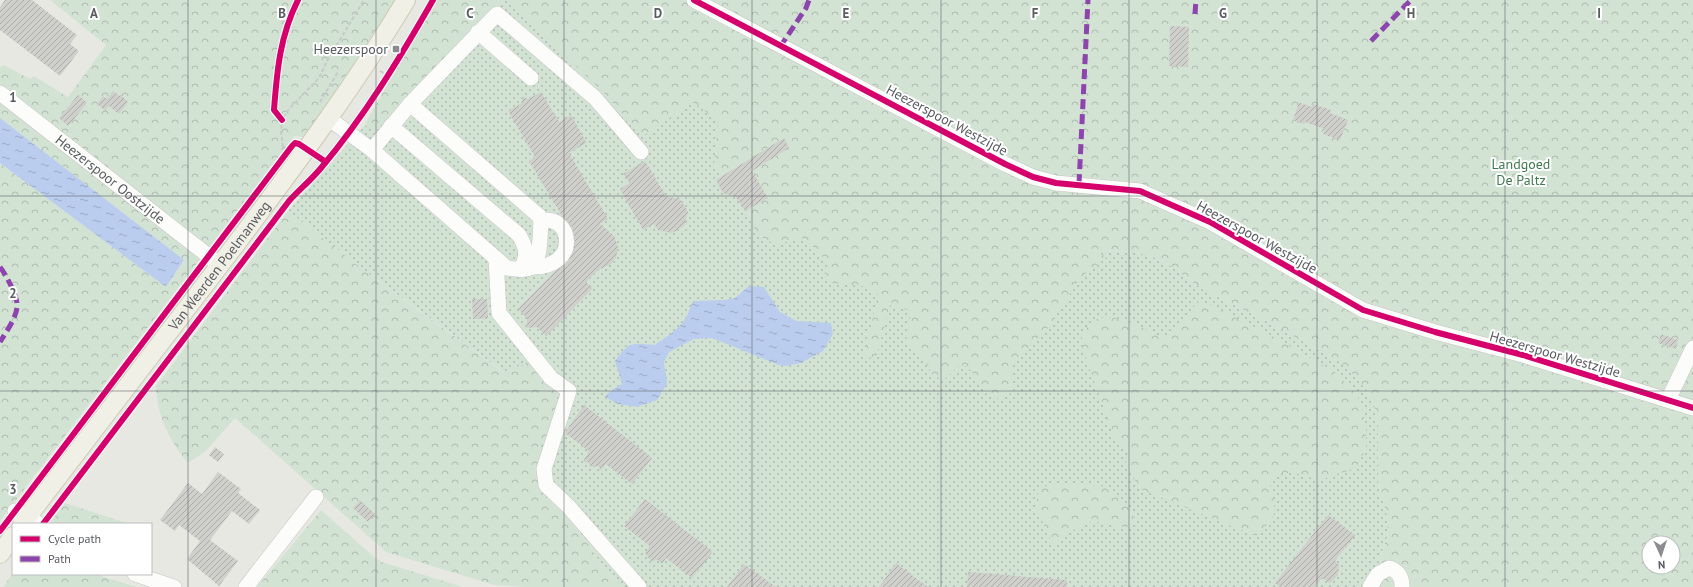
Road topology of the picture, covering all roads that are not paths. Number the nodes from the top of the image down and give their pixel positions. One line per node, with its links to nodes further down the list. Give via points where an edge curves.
1 (406, 0): 7 (main road, Van Weerden Poelmanweg)
2 (694, 0): 16 (street, Heezerspoor Westzijde, via 1033,177 1056,183 1140,191 1210,222 1363,310 1523,355)
3 (478, 32): 4 (street); 6 (street); 10 (street, via 496,14 595,98)
4 (531, 78)
5 (0, 93): 13 (street, Heezerspoor Oostzijde)
6 (410, 104): 8 (street); 11 (street, via 539,216)
7 (328, 118): 9 (street); 13 (main road, Van Weerden Poelmanweg)
8 (392, 126): 9 (street); 14 (street, via 519,235 524,244)
9 (372, 150): 12 (street)
10 (641, 152)
11 (541, 221): 14 (street, via 537,261); 14 (street, via 549,219 562,227 566,238 564,256 547,266)
12 (496, 259): 14 (street, via 507,268); 25 (street, via 499,312 551,378 569,391 544,468 546,485 569,507)
13 (220, 265): 19 (main road, Van Weerden Poelmanweg)
14 (526, 268)
15 (1693, 348): 16 (street)
16 (1668, 400): 17 (street, Heezerspoor Westzijde)
17 (1693, 408)
18 (316, 497): 24 (street)
19 (26, 519)
20 (12, 537): 21 (main road)
21 (0, 554)
22 (138, 575): 23 (street)
23 (174, 587)
24 (246, 587)
25 (639, 587)
26 (1370, 587): 27 (street, via 1378,574 1388,568 1396,571 1402,579)
27 (1402, 587)

